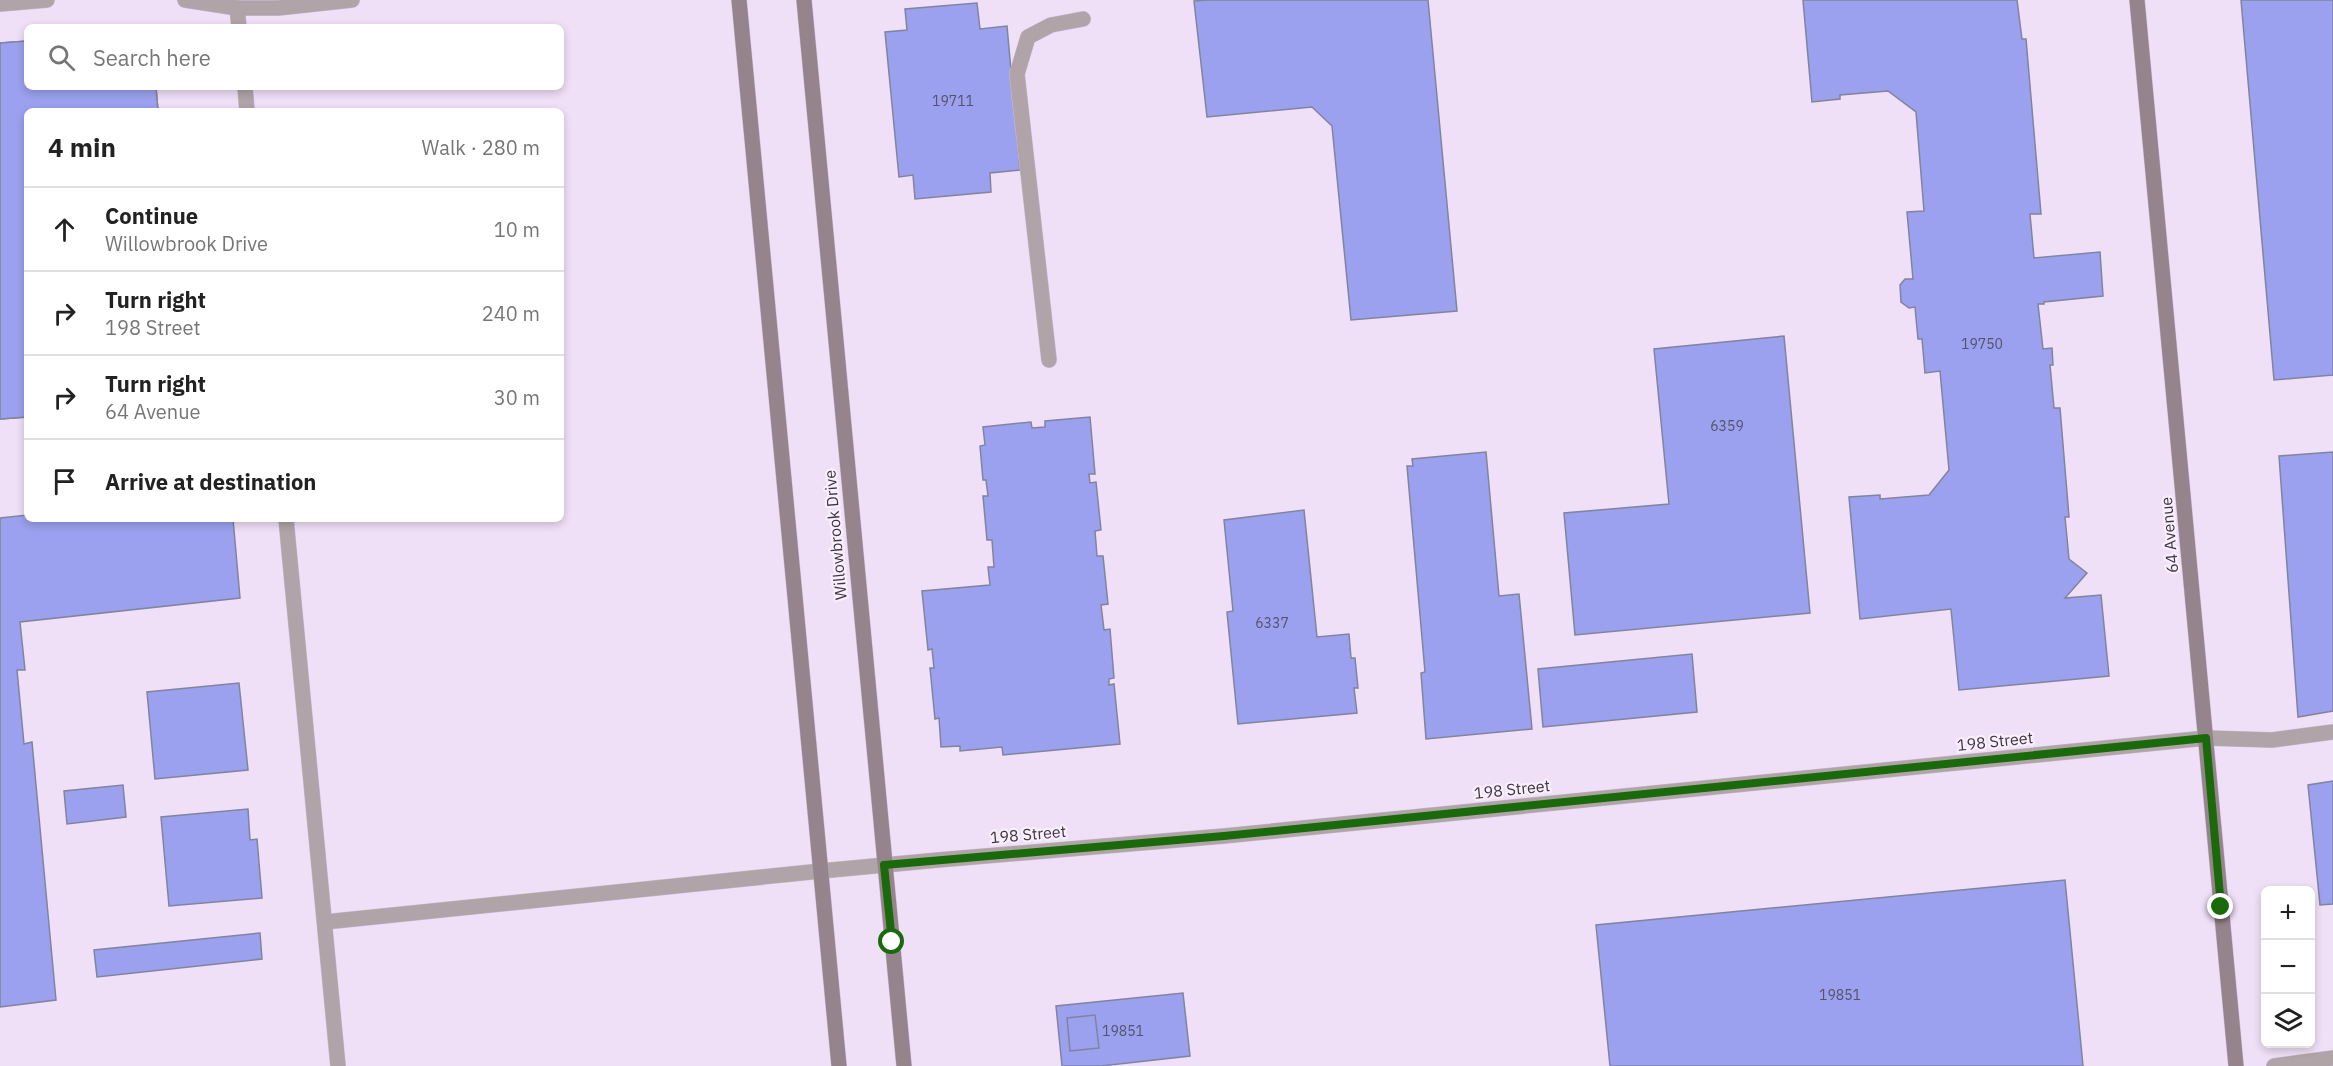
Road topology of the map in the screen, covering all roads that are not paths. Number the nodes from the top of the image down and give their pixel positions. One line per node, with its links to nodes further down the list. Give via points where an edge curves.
1 (47, 0): 7 (street)
2 (185, 0): 8 (street)
3 (352, 0): 8 (street)
4 (739, 0): 18 (main road)
5 (804, 0): 17 (main road, Willowbrook Drive)
6 (2138, 0): 16 (main road, 64 Avenue)
7 (0, 4)
8 (237, 8): 10 (street)
9 (1083, 19): 13 (street, via 1051,25 1028,37 1017,74)
10 (239, 24)
11 (245, 90): 12 (street)
12 (247, 108)
13 (1049, 360)
14 (286, 522): 19 (street)
15 (2333, 732): 16 (street, 198 Street, via 2272,740)
16 (2206, 738): 17 (street, 198 Street, via 1236,835); 24 (main road, 64 Avenue)
17 (884, 865): 18 (street, 198 Street); 23 (main road, Willowbrook Drive)
18 (821, 872): 19 (street, 198 Street); 22 (main road)
19 (325, 922): 21 (street)
20 (2333, 1058): 25 (street)
21 (338, 1066)
22 (839, 1066)
23 (904, 1066)
24 (2236, 1066)
25 (2274, 1066)

